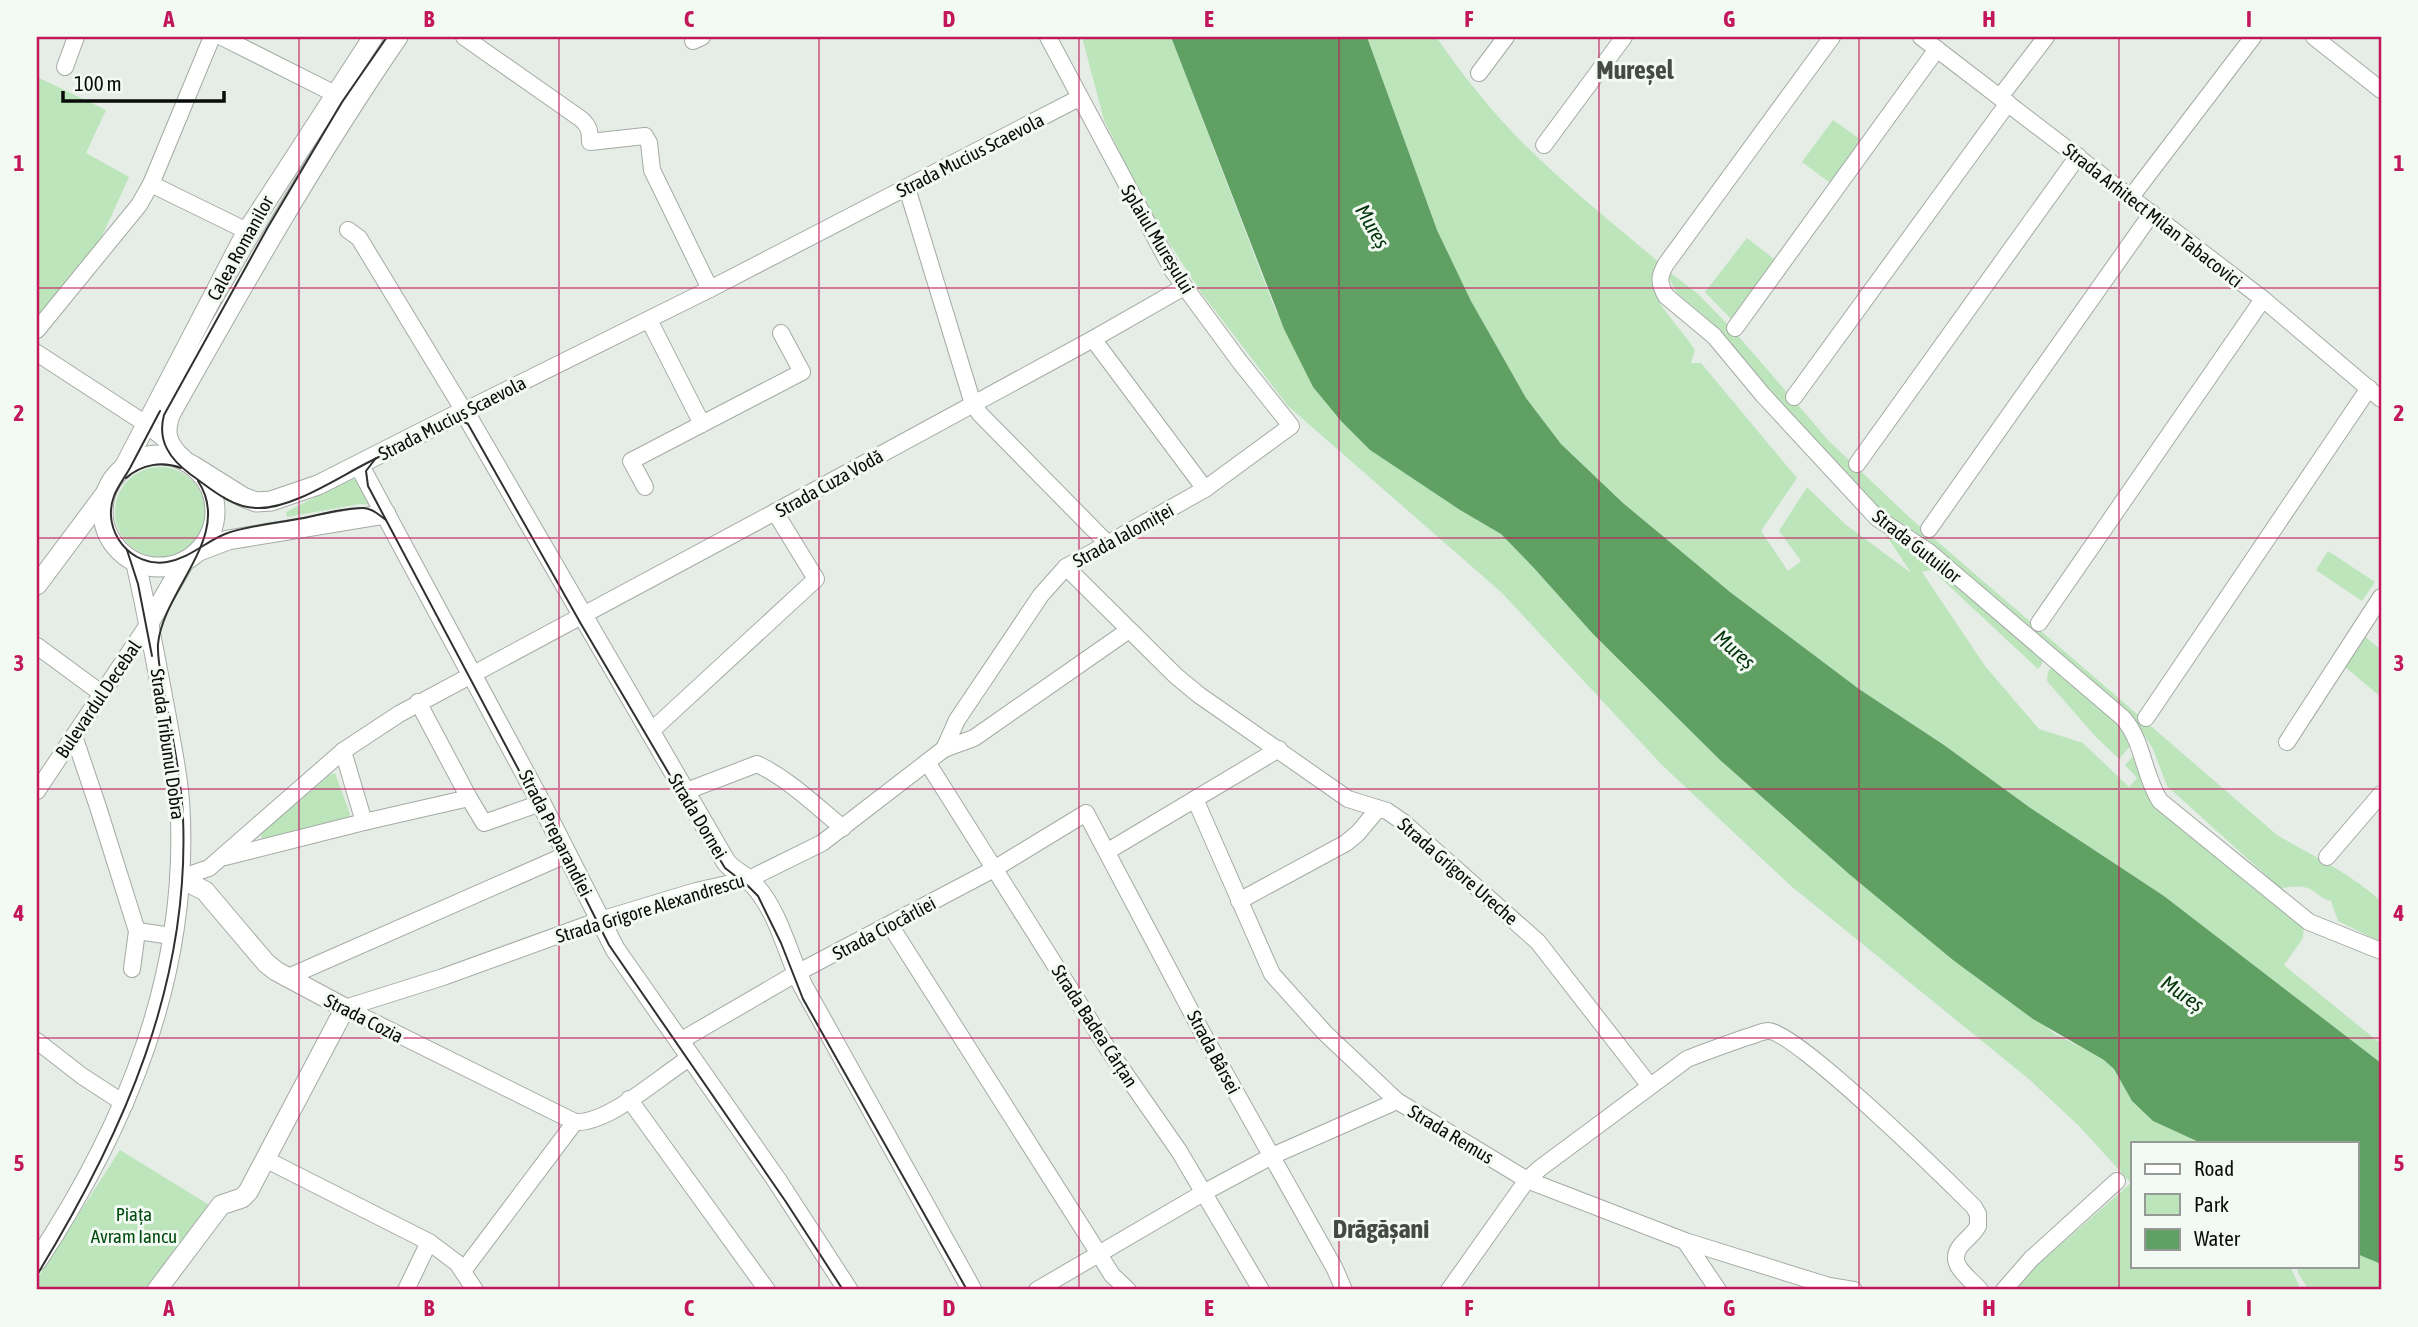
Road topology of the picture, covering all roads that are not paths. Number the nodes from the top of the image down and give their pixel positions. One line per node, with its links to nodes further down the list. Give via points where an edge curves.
1 (76, 37): 16 (street)
2 (212, 37): 24 (street)
3 (222, 37): 19 (street)
4 (373, 37): 19 (main road, Calea Romanilor)
5 (398, 37): 46 (main road, Calea Romanilor, via 274,230 167,422)
6 (464, 37): 31 (street, via 581,119 590,131 590,142 647,138 652,170)
7 (1048, 37): 20 (street, Splaiul Mureșului)
8 (1506, 37): 17 (street)
9 (1625, 37): 22 (street)
10 (1832, 37): 103 (street, Strada Gutuilor, via 1666,264 1659,276 1666,296 1714,336 1877,518 1929,552 2123,718 2139,741 2160,801 2309,922)
11 (1921, 37): 15 (street, Strada Arhitect Milan Tabacovici)
12 (2046, 37): 21 (street)
13 (2253, 37): 26 (street)
14 (2314, 37): 18 (street)
15 (1937, 49): 21 (street, Strada Arhitect Milan Tabacovici); 34 (street)
16 (65, 67)
17 (1479, 73)
18 (2381, 90)
19 (335, 94): 29 (main road, Calea Romanilor)
20 (1079, 98): 25 (street, Strada Mucius Scaevola); 30 (street, Splaiul Mureșului)
21 (2004, 100): 23 (street, Strada Arhitect Milan Tabacovici); 40 (street)
22 (1544, 145)
23 (2078, 156): 26 (street, Strada Arhitect Milan Tabacovici); 48 (street)
24 (150, 184): 29 (street); 35 (street, via 123,227)
25 (907, 188): 31 (street, Strada Mucius Scaevola); 41 (street)
26 (2131, 197): 27 (street, Strada Arhitect Milan Tabacovici)
27 (2152, 213): 32 (street, Strada Arhitect Milan Tabacovici); 56 (street)
28 (348, 230): 42 (street, via 359,238)
29 (247, 231): 43 (main road, Calea Romanilor)
30 (1184, 287): 37 (street, Strada Cuza Vodă); 45 (street, Splaiul Mureșului)
31 (710, 289): 33 (street, Strada Mucius Scaevola)
32 (2263, 299): 39 (street, Strada Arhitect Milan Tabacovici); 65 (street)
33 (649, 320): 42 (street, Strada Mucius Scaevola); 44 (street)
34 (1735, 328)
35 (37, 330)
36 (781, 333): 44 (street, via 802,372)
37 (1093, 339): 41 (street, Strada Cuza Vodă); 53 (street)
38 (37, 353): 43 (street)
39 (2375, 393): 71 (street)
40 (1794, 397)
41 (973, 404): 54 (street, Strada Cuza Vodă); 57 (street)
42 (464, 411): 49 (main road, Strada Mucius Scaevola); 63 (main road, Strada Dornei)
43 (146, 424): 46 (street); 50 (main road, Calea Romanilor)
44 (702, 424): 51 (street, via 631,461)
45 (1291, 426): 53 (street, Strada Ialomiței)
46 (169, 443): 47 (main road)
47 (188, 462): 49 (main road, Strada Mucius Scaevola, via 256,502 318,485); 50 (main road, via 150,454); 58 (main road, via 208,486 215,510 213,527)
48 (1857, 464)
49 (359, 465): 55 (main road, Strada Preparandiei)
50 (122, 469): 52 (main road)
51 (645, 487)
52 (109, 489): 59 (main road, via 104,507 107,532 121,553); 61 (main road)
53 (1205, 489): 57 (street, Strada Ialomiței)
54 (775, 512): 63 (street, Strada Cuza Vodă); 73 (street, via 816,579)
55 (386, 514): 58 (main road, via 228,540); 68 (main road, Strada Preparandiei)
56 (1929, 529)
57 (1107, 543): 60 (street, Strada Ialomiței)
58 (189, 558): 59 (main road, via 164,569); 64 (main road)
59 (136, 564): 64 (main road, Bulevardul Decebal)
60 (1066, 567): 66 (street, Strada Grigore Ureche); 72 (street, Strada Ialomiței, via 1041,595)
61 (37, 585)
62 (2381, 597): 76 (street)
63 (582, 616): 68 (street, Strada Cuza Vodă); 73 (main road, Strada Dornei)
64 (149, 623): 69 (street, Bulevardul Decebal); 96 (main road, Strada Tribunul Dobra, via 178,787)
65 (2039, 623)
66 (1129, 630): 75 (street, Strada Grigore Alexandrescu); 78 (street, Strada Grigore Ureche, via 1199,695)
67 (37, 646): 69 (street)
68 (472, 675): 70 (street); 86 (main road, Strada Preparandiei)
69 (101, 693): 74 (street, Bulevardul Decebal)
70 (418, 702): 79 (street); 84 (street)
71 (2146, 718)
72 (957, 720): 75 (street); 77 (street, Strada Ialomiței)
73 (649, 733): 82 (main road, Strada Dornei)
74 (74, 736): 81 (street, Bulevardul Decebal); 101 (street)
75 (974, 738): 77 (street, Strada Grigore Alexandrescu)
76 (2287, 742)
77 (944, 749): 80 (street, Strada Grigore Alexandrescu)
78 (1279, 749): 85 (street); 87 (street, Strada Grigore Ureche, via 1348,799)
79 (343, 751): 89 (street); 94 (street)
80 (927, 762): 90 (street, Strada Grigore Alexandrescu); 95 (street, Strada Badea Cârțan)
81 (37, 790)
82 (684, 792): 90 (street, via 757,764); 97 (main road, Strada Dornei, via 726,862)
83 (2381, 794): 93 (street)
84 (469, 798): 86 (street, via 484,823); 89 (street)
85 (1195, 799): 91 (street); 98 (street, Strada Remus)
86 (541, 803): 92 (main road, Strada Preparandiei)
87 (1378, 809): 98 (street, via 1346,843); 110 (street, Strada Grigore Ureche, via 1403,822 1538,942)
88 (1086, 813): 91 (street, Strada Bârsei); 95 (street, Strada Ciocârliei)
89 (364, 822): 94 (street)
90 (843, 828): 97 (street, Strada Grigore Alexandrescu)
91 (1108, 851): 115 (street, Strada Bârsei)
92 (568, 854): 99 (main road, Strada Preparandiei); 106 (street)
93 (2327, 857)
94 (222, 858): 96 (street)
95 (994, 869): 100 (street, Strada Ciocârliei); 119 (street, Strada Badea Cârțan)
96 (180, 878): 102 (main road, Strada Tribunul Dobra); 106 (main road, Strada Cozia, via 205,891 266,963)
97 (749, 879): 99 (street, Strada Grigore Alexandrescu); 105 (main road, Strada Dornei, via 776,920)
98 (1239, 901): 112 (street, Strada Remus, via 1272,974 1325,1033)
99 (600, 920): 107 (street, Strada Grigore Alexandrescu); 109 (main road, Strada Preparandiei)
100 (891, 925): 105 (street, Strada Ciocârliei); 123 (street)
101 (137, 931): 102 (street); 104 (street)
102 (172, 936): 113 (main road, Strada Tribunul Dobra, via 162,993)
103 (2381, 951)
104 (132, 969)
105 (797, 973): 109 (street, Strada Ciocârliei); 131 (main road, Strada Dornei)
106 (286, 978): 107 (main road, Strada Cozia)
107 (345, 1008): 114 (street, Strada Cozia); 116 (main road)
108 (37, 1041): 113 (street)
109 (685, 1049): 111 (street, Strada Ciocârliei); 130 (main road, Strada Preparandiei)
110 (1650, 1086): 117 (street); 139 (street, via 1687,1059 1711,1049 1768,1031 1783,1036 1824,1067 1974,1207 1978,1226 1956,1257 1960,1269)
111 (629, 1099): 114 (street, Strada Ciocârliei, via 598,1119); 129 (street)
112 (1397, 1101): 115 (street); 117 (street, Strada Remus)
113 (125, 1104): 120 (main road, Strada Tribunul Dobra, via 78,1198)
114 (575, 1122): 125 (street)
115 (1272, 1156): 119 (street); 135 (street, Strada Bârsei)
116 (265, 1159): 122 (street); 126 (main road, via 245,1196 221,1205)
117 (1527, 1180): 121 (street, Strada Remus); 136 (street)
118 (2118, 1181): 140 (street, via 2031,1259)
119 (1203, 1193): 123 (street); 134 (street, Strada Badea Cârțan)
120 (44, 1235): 124 (main road)
121 (1685, 1241): 137 (street); 138 (street, Strada Remus)
122 (429, 1242): 125 (street); 127 (street)
123 (1099, 1254): 132 (street); 133 (street)
124 (37, 1261)
125 (463, 1270): 128 (street)
126 (157, 1290)
127 (406, 1290)
128 (475, 1290)
129 (767, 1290)
130 (848, 1290)
131 (972, 1290)
132 (1037, 1290)
133 (1128, 1290)
134 (1261, 1290)
135 (1344, 1290)
136 (1450, 1290)
137 (1718, 1290)
138 (1854, 1290)
139 (1980, 1290)
140 (2004, 1290)

